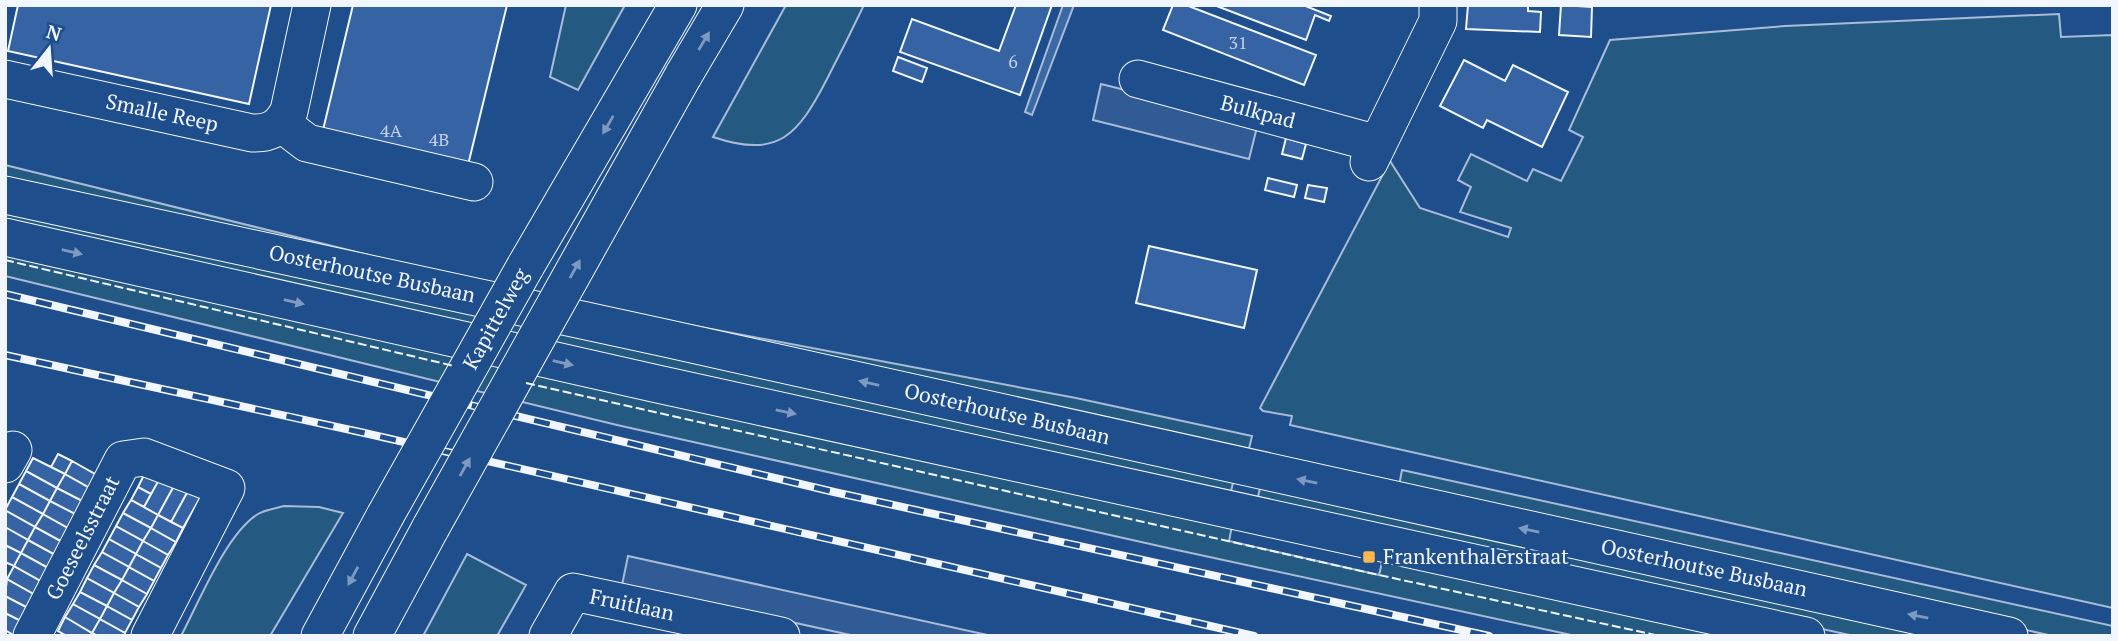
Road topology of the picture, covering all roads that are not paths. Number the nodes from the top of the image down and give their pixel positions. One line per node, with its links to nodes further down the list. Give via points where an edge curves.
1 (312, 5): 7 (street, via 291,104)
2 (678, 5): 13 (street, Kapittelweg, one-way to 13, bridge, via 525,267)
3 (725, 5): 14 (street, one-way to 3, bridge)
4 (1438, 5): 6 (street, Bulkpad, via 1438,21 1374,153)
5 (5, 79): 7 (street, Smalle Reep, via 252,133)
6 (1138, 79)
7 (279, 126): 8 (street, via 307,144)
8 (474, 182)
9 (5, 195): 18 (street, Oosterhoutse Busbaan, one-way to 9)
10 (5, 237): 17 (street, Oosterhoutse Busbaan, one-way to 17)
11 (32, 636): 12 (street, Goeseelsstraat, via 123,460 144,457 226,488)
12 (150, 636)
13 (320, 636)
14 (372, 636)
15 (548, 636): 16 (street, Fruitlaan, via 573,593)
16 (781, 636)
17 (1806, 636)
18 (2009, 636)

